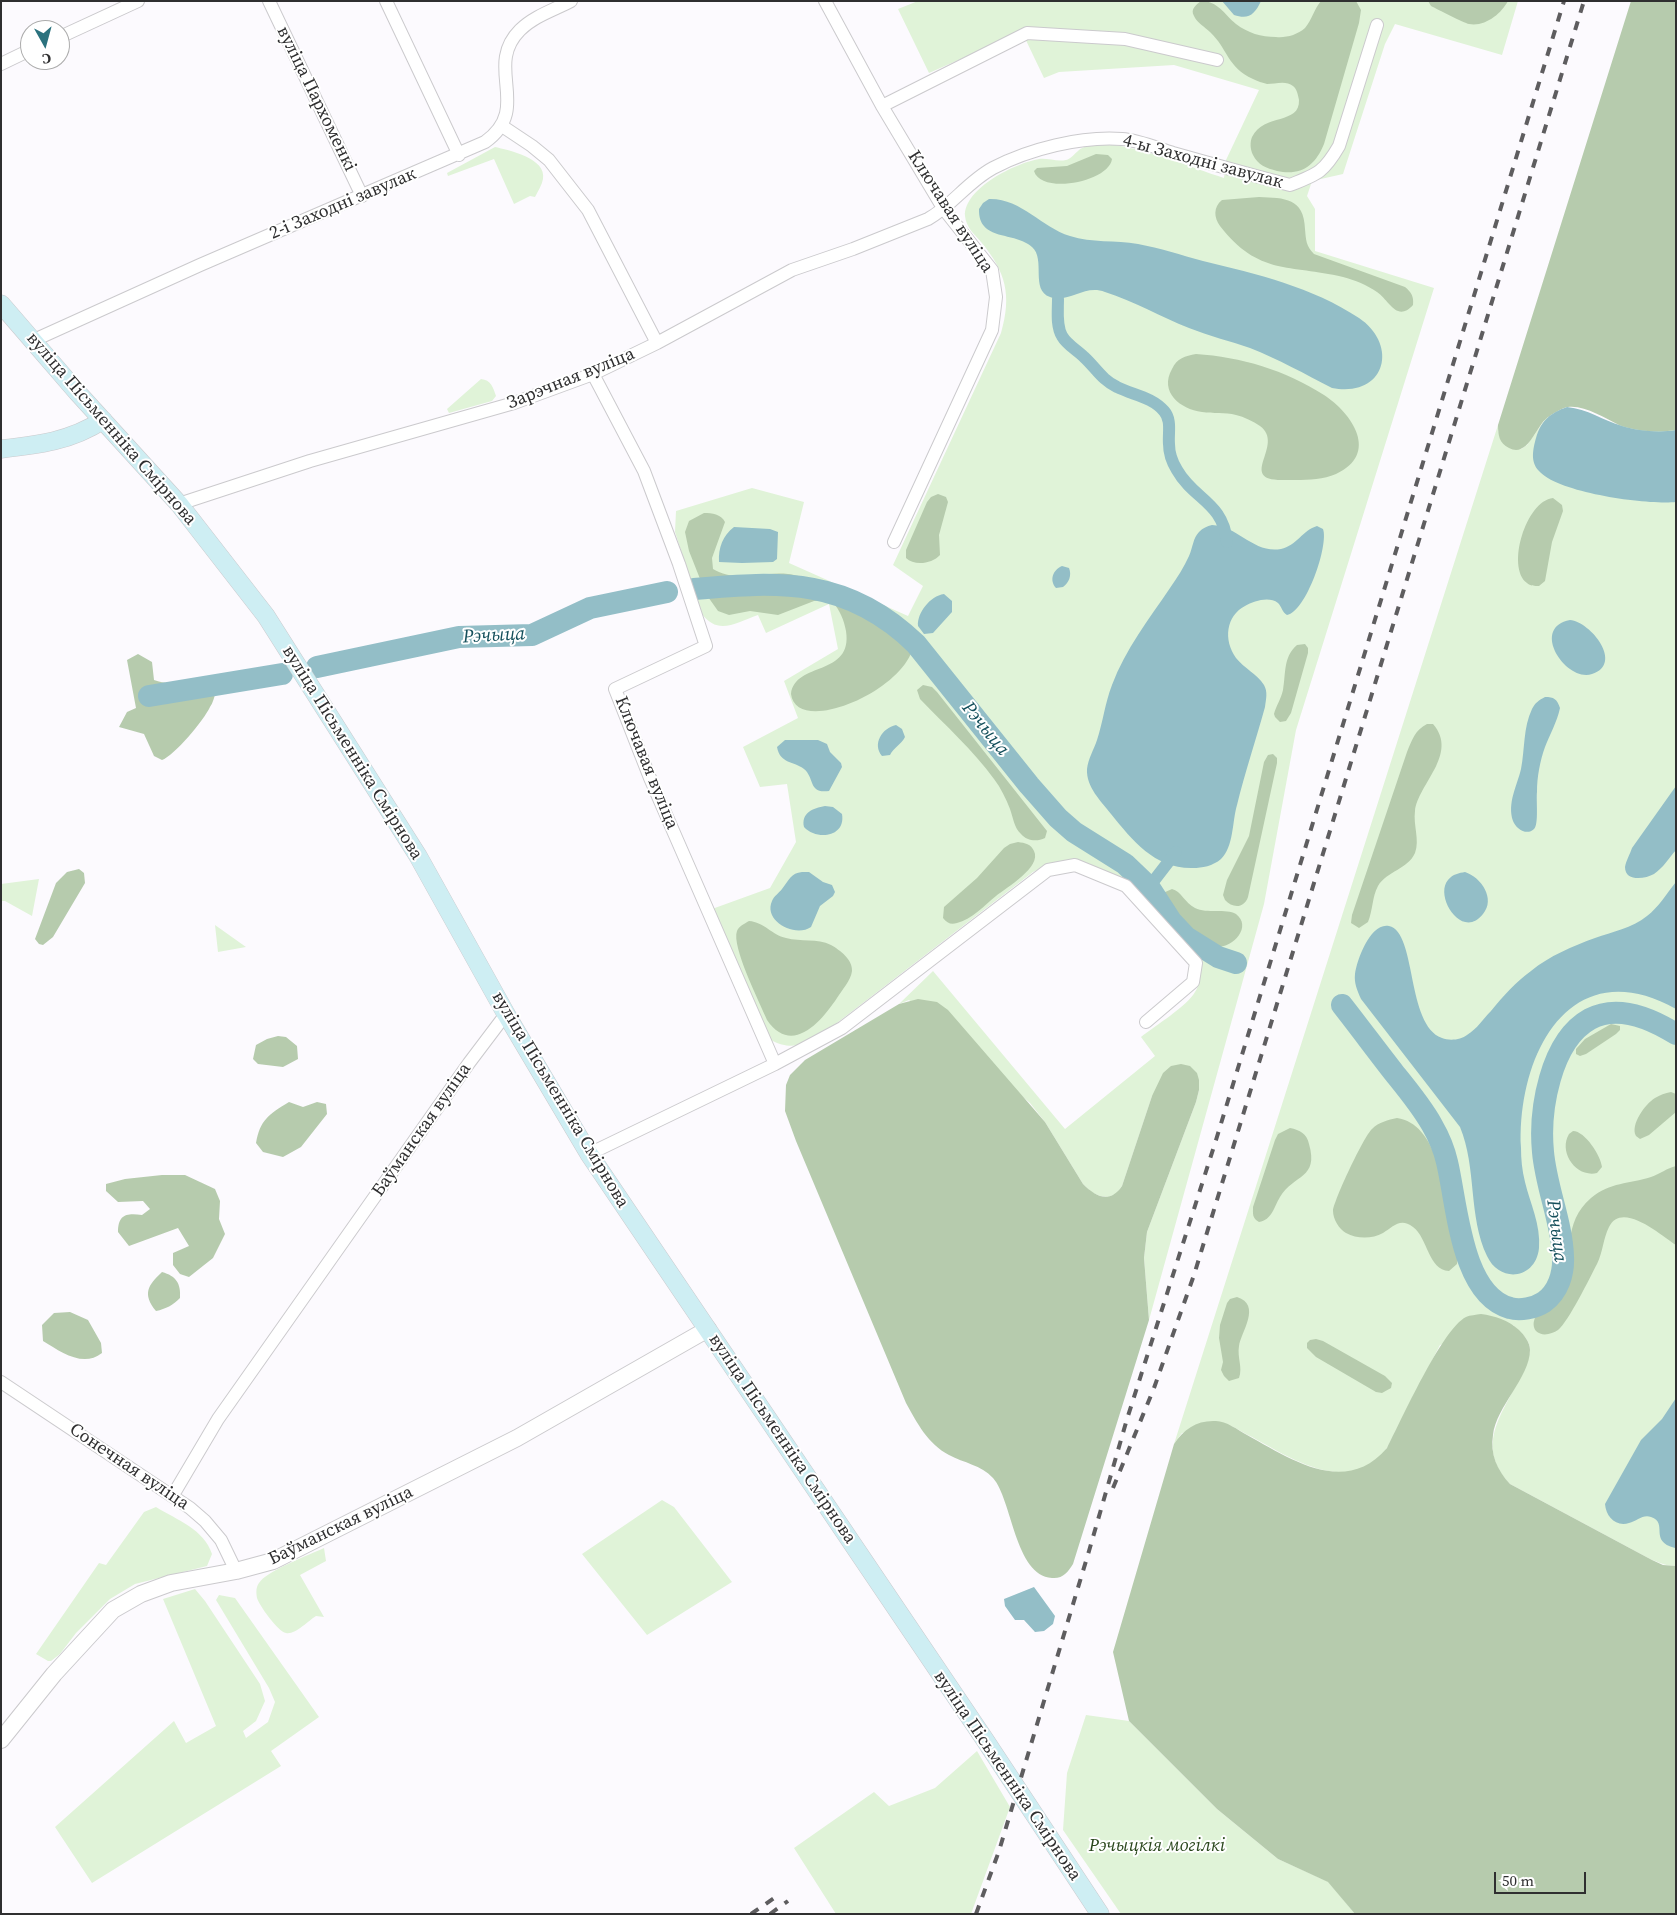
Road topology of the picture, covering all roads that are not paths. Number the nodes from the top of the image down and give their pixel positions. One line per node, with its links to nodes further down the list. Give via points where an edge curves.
1 (138, 1): 7 (street)
2 (269, 1): 14 (street, вуліца Пархоменкі)
3 (386, 1): 13 (street)
4 (571, 1): 12 (street, via 528,23 511,42 505,69 508,111)
5 (825, 1): 11 (street, Ключавая вуліца)
6 (1377, 25): 15 (street, 4-ы Заходні завулак, via 1339,146 1329,163 1315,176 1290,185 1124,139 1090,138 999,165 972,182)
7 (70, 32)
8 (20, 55): 10 (street)
9 (1217, 60): 11 (street, via 1125,39 1026,33)
10 (1, 64)
11 (882, 106): 15 (street, Ключавая вуліца)
12 (502, 126): 13 (street, 2-і Заходні завулак, via 485,142); 18 (street, via 548,160 588,210)
13 (459, 155): 14 (street, 2-і Заходні завулак)
14 (362, 196): 17 (street, 2-і Заходні завулак)
15 (943, 208): 18 (street, Зарэчная вуліца, via 928,219 792,270); 23 (street, Ключавая вуліца, via 992,270 996,297 992,330)
16 (1, 304): 17 (main road, вуліца Пісьменніка Смірнова)
17 (32, 341): 20 (main road, вуліца Пісьменніка Смірнова)
18 (657, 343): 19 (street, Зарэчная вуліца)
19 (593, 374): 22 (street, Зарэчная вуліца, via 514,403 310,462); 26 (street, Ключавая вуліца, via 644,471 706,646 615,689 650,778)
20 (103, 420): 21 (main road, via 59,441); 22 (main road, вуліца Пісьменніка Смірнова)
21 (1, 449)
22 (180, 504): 24 (main road, вуліца Пісьменніка Смірнова, via 266,616 325,708 418,856)
23 (894, 542)
24 (506, 1014): 27 (main road, вуліца Пісьменніка Смірнова); 30 (street, Баўманская вуліца, via 218,1420)
25 (1146, 1022): 26 (street, via 1193,982 1196,963 1126,886 1075,865 1048,870 842,1028)
26 (774, 1064): 27 (street)
27 (589, 1154): 28 (main road, вуліца Пісьменніка Смірнова)
28 (708, 1328): 31 (street, Баўманская вуліца, via 474,1461 273,1561); 33 (main road, вуліца Пісьменніка Смірнова)
29 (1, 1382): 30 (street, Сонечная вуліца)
30 (171, 1495): 31 (street, Сонечная вуліца, via 190,1508 216,1534)
31 (236, 1571): 32 (street, Баўманская вуліца, via 171,1583 141,1594 113,1610 54,1674)
32 (1, 1740)
33 (1100, 1914)

